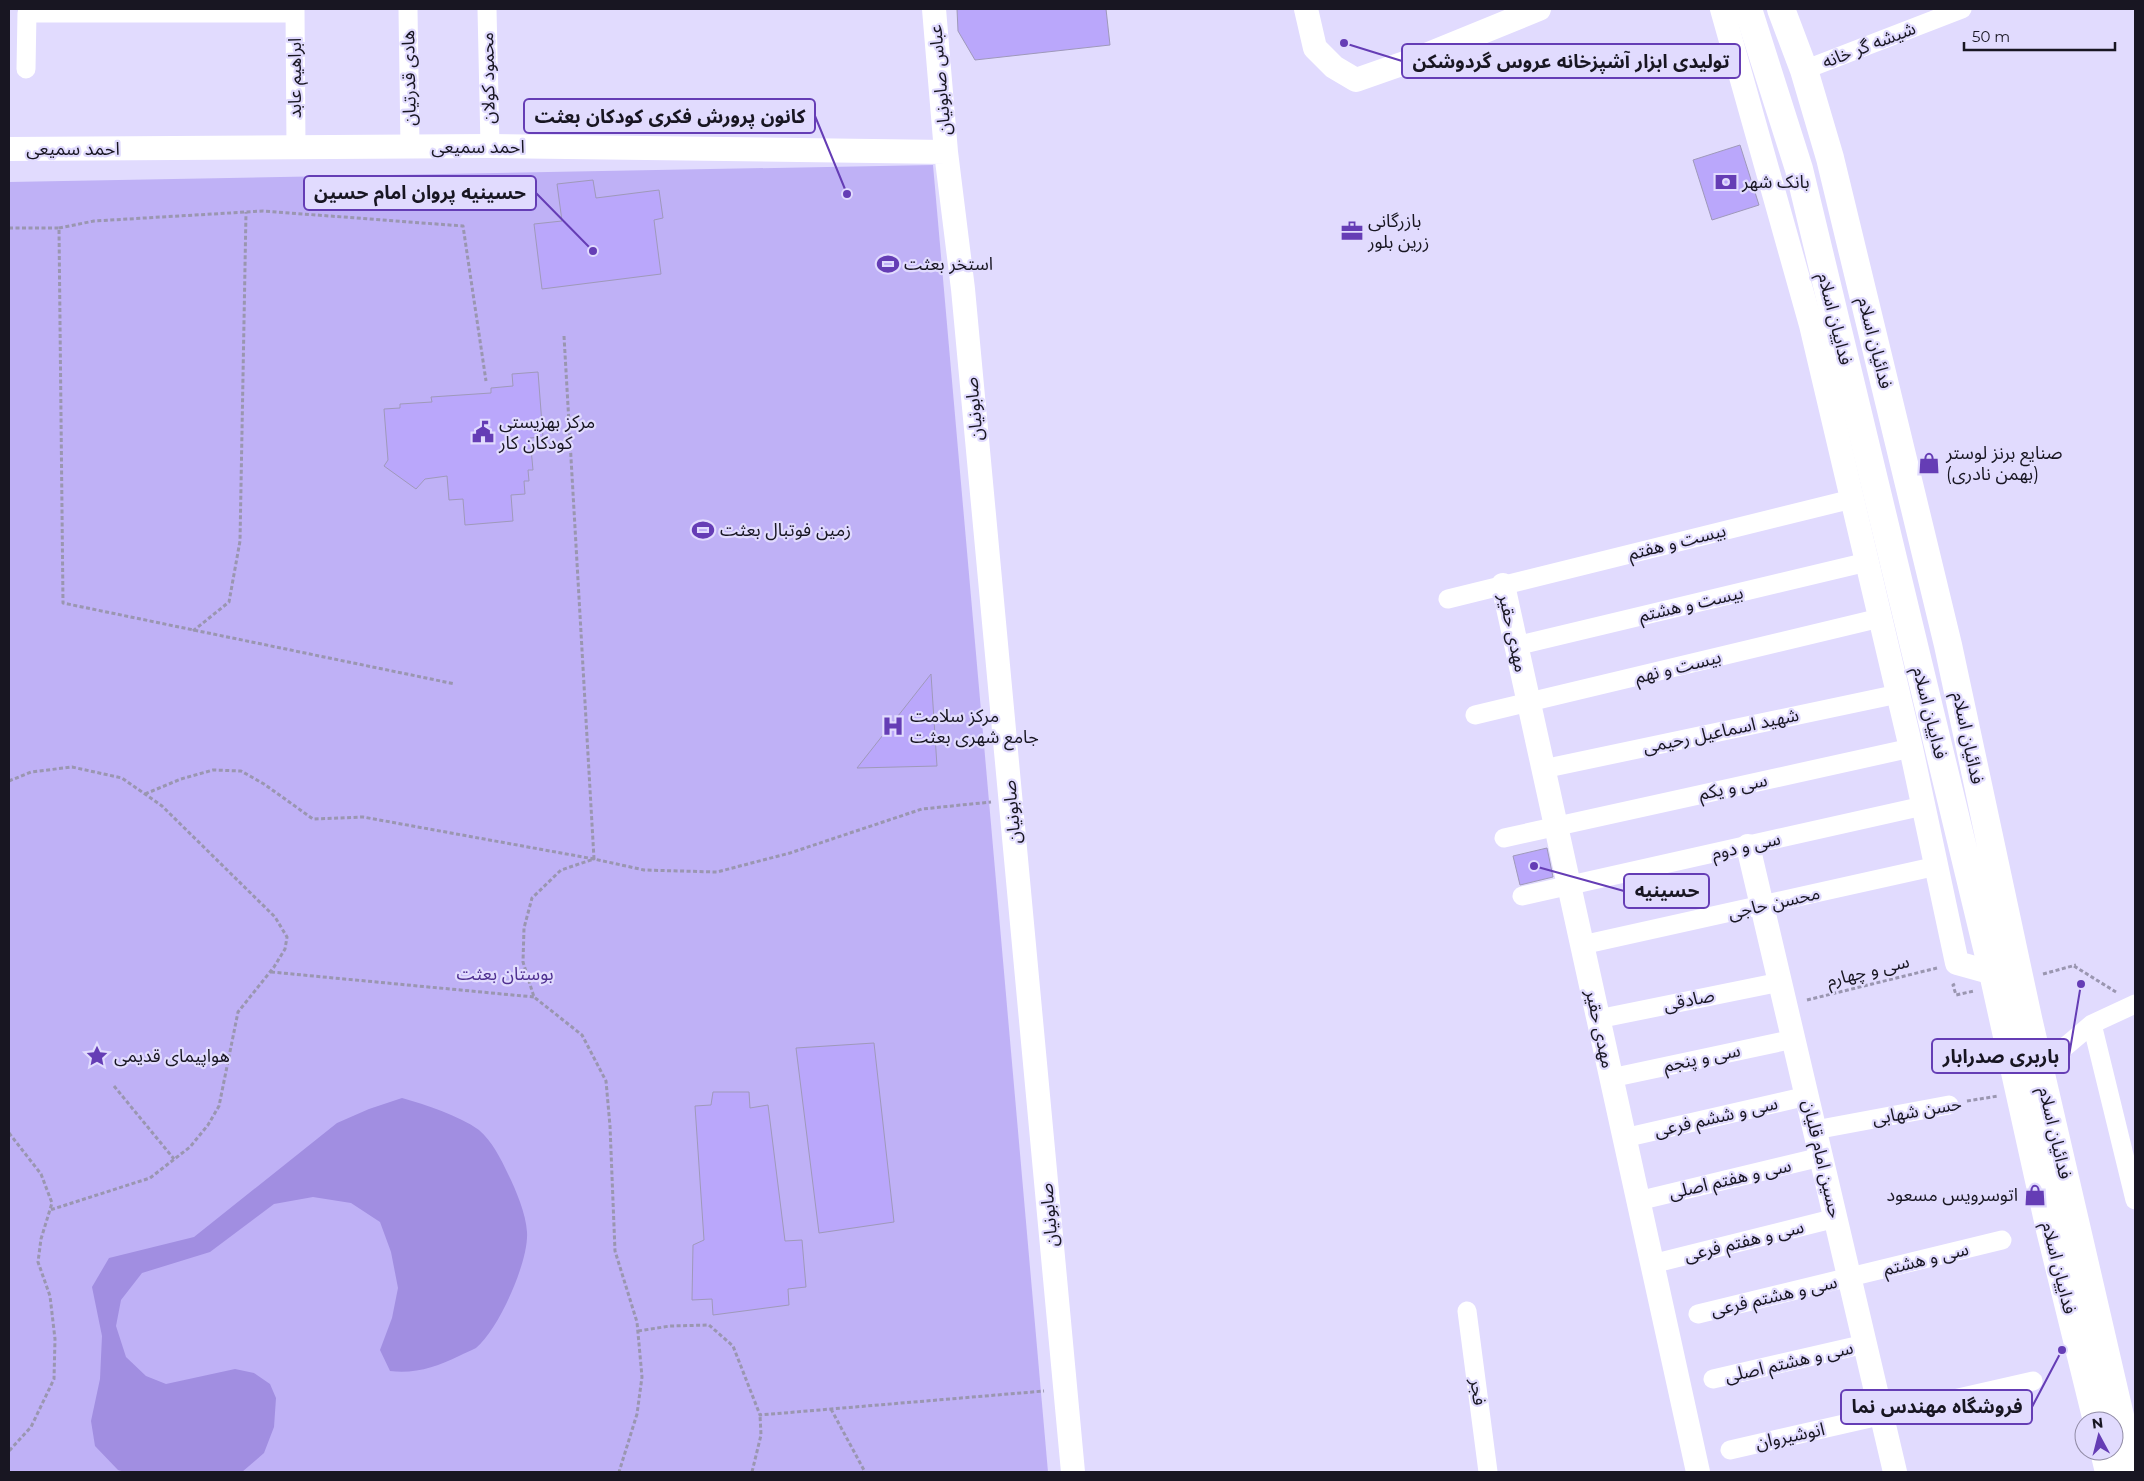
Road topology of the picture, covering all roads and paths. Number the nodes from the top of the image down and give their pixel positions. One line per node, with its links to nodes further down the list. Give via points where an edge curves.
1 (408, 9): 14 (street, هادی قدرتیان)
2 (487, 9): 15 (street, محمود کولان)
3 (934, 9): 18 (street, عباس صابونیان)
4 (1306, 9): 5 (street, via 1315,48 1334,67 1356,80)
5 (1539, 9)
6 (1722, 9): 20 (street)
7 (1748, 9): 19 (main road, فداییان اسلام)
8 (1781, 9): 13 (main road, فدائیان اسلام)
9 (1962, 9): 13 (street, شیشه گر خانه)
10 (68, 11): 11 (street); 12 (street, via 27,13)
11 (295, 11): 16 (street, ابراهیم عابد)
12 (26, 69)
13 (1804, 70): 32 (main road, فدائیان اسلام, via 1830,158)
14 (410, 146): 15 (street, احمد سمیعی); 16 (street, احمد سمیعی)
15 (490, 146): 18 (street, احمد سمیعی)
16 (296, 147): 17 (street, احمد سمیعی)
17 (9, 149)
18 (946, 152): 42 (street, صابونیان, via 963,289)
19 (1799, 169): 20 (street); 52 (main road, فداییان اسلام)
20 (1770, 178): 26 (street, via 1811,325)
21 (246, 212): 23 (path, via 94,221); 25 (path, via 463,226); 31 (path, via 240,541 229,602)
22 (9, 228): 23 (path)
23 (59, 228): 31 (path, via 63,603)
24 (564, 336): 47 (path)
25 (486, 380)
26 (1852, 499): 27 (street); 28 (street, بیست و هفتم)
27 (1867, 562): 30 (street); 33 (street, بیست و هشتم)
28 (1503, 585): 29 (street, بیست و هفتم); 33 (street, مهدی حقیر)
29 (1448, 599)
30 (1880, 618): 35 (street); 36 (street, بیست و نهم)
31 (193, 630): 34 (path)
32 (1948, 645): 52 (main road, via 1947,680 1979,869); 66 (main road, فدائیان اسلام)
33 (1516, 646): 36 (street, مهدی حقیر)
34 (455, 684)
35 (1898, 694): 38 (street); 39 (street, شهید اسماعیل رحیمی)
36 (1528, 703): 37 (street, بیست و نهم); 39 (street, مهدی حقیر)
37 (1475, 715)
38 (1911, 748): 43 (street); 44 (street, سی و یکم)
39 (1543, 769): 44 (street, مهدی حقیر)
40 (9, 781): 41 (path, via 31,772 72,767 122,778)
41 (145, 794): 47 (path, via 213,770 241,771 313,818 363,818); 55 (path, via 162,806 275,917 287,937 285,949)
42 (1010, 800): 47 (path, via 922,809 790,853 717,872 644,870); 90 (street, صابونیان)
43 (1924, 806): 46 (street, سی و دوم); 48 (street)
44 (1555, 826): 45 (street, سی و یکم); 49 (street, مهدی حقیر)
45 (1504, 838)
46 (1748, 846): 49 (street, سی و دوم); 51 (street, حسین امام قلیان)
47 (594, 859): 60 (path, via 560,870 532,898 524,928 523,962)
48 (1937, 866): 51 (street, محسن حاجی); 56 (street)
49 (1569, 886): 50 (street, سی و دوم); 53 (street, مهدی حقیر)
50 (1522, 896)
51 (1762, 906): 53 (street, محسن حاجی); 58 (street, حسین امام قلیان)
52 (1979, 918): 57 (main road, فداییان اسلام)
53 (1582, 945): 63 (street, مهدی حقیر)
54 (2076, 965): 61 (path)
55 (271, 972): 60 (path); 76 (path, via 238,1012 219,1106 190,1147)
56 (1955, 974): 57 (street); 59 (path); 62 (path, سی و چهارم)
57 (1993, 974): 69 (main road, فداییان اسلام)
58 (1780, 982): 62 (street, حسین امام قلیان); 63 (street, صادقی)
59 (1956, 995)
60 (534, 997): 86 (path, via 582,1035 606,1081 615,1251)
61 (2135, 1004): 64 (street)
62 (1786, 1006): 65 (street, حسین امام قلیان)
63 (1598, 1019): 67 (street, مهدی حقیر)
64 (2092, 1024): 66 (street); 77 (street)
65 (1794, 1039): 67 (street, سی و پنجم); 70 (street, حسین امام قلیان)
66 (2040, 1068): 104 (main road, فدائیان اسلام)
67 (1611, 1078): 74 (street, مهدی حقیر)
68 (114, 1086): 76 (path)
69 (2018, 1092): 71 (path, حسن شهابی); 92 (main road, فداییان اسلام)
70 (1807, 1096): 72 (street, حسین امام قلیان); 74 (street, سی و ششم فرعی)
71 (1949, 1105): 72 (street, حسن شهابی)
72 (1815, 1130): 75 (street, حسین امام قلیان)
73 (9, 1133): 79 (path, via 41,1174 52,1203)
74 (1624, 1138): 78 (street, مهدی حقیر)
75 (1821, 1157): 78 (street, سی و هفتم اصلی); 80 (street, حسین امام قلیان)
76 (174, 1159): 79 (path, via 150,1178)
77 (2135, 1200)
78 (1638, 1201): 82 (street, مهدی حقیر)
79 (50, 1210): 96 (path, via 38,1262 50,1296 55,1339 54,1379 30,1426)
80 (1836, 1218): 82 (street, سی و هفتم فرعی); 83 (street, حسین امام قلیان)
81 (2002, 1240): 83 (street, سی و هشتم)
82 (1652, 1264): 102 (street, مهدی حقیر)
83 (1850, 1278): 85 (street, سی و هشتم فرعی); 87 (street, حسین امام قلیان)
84 (1467, 1311): 101 (street, فجر)
85 (1698, 1314)
86 (638, 1331): 93 (path, via 709,1325 733,1346); 97 (path, via 642,1377 637,1414)
87 (1865, 1344): 88 (street, سی و هشتم اصلی); 94 (street, حسین امام قلیان)
88 (1713, 1379)
89 (2033, 1381): 94 (street, انوشیروان)
90 (1065, 1389): 91 (path); 100 (street, صابونیان)
91 (831, 1409): 93 (path); 99 (path)
92 (2095, 1411)
93 (760, 1415): 98 (path, via 761,1435)
94 (1882, 1416): 95 (street, انوشیروان); 103 (street, حسین امام قلیان)
95 (1730, 1450)
96 (9, 1451)
97 (619, 1472)
98 (752, 1472)
99 (865, 1472)
100 (1073, 1472)
101 (1488, 1472)
102 (1698, 1472)
103 (1895, 1472)
104 (2134, 1472)

